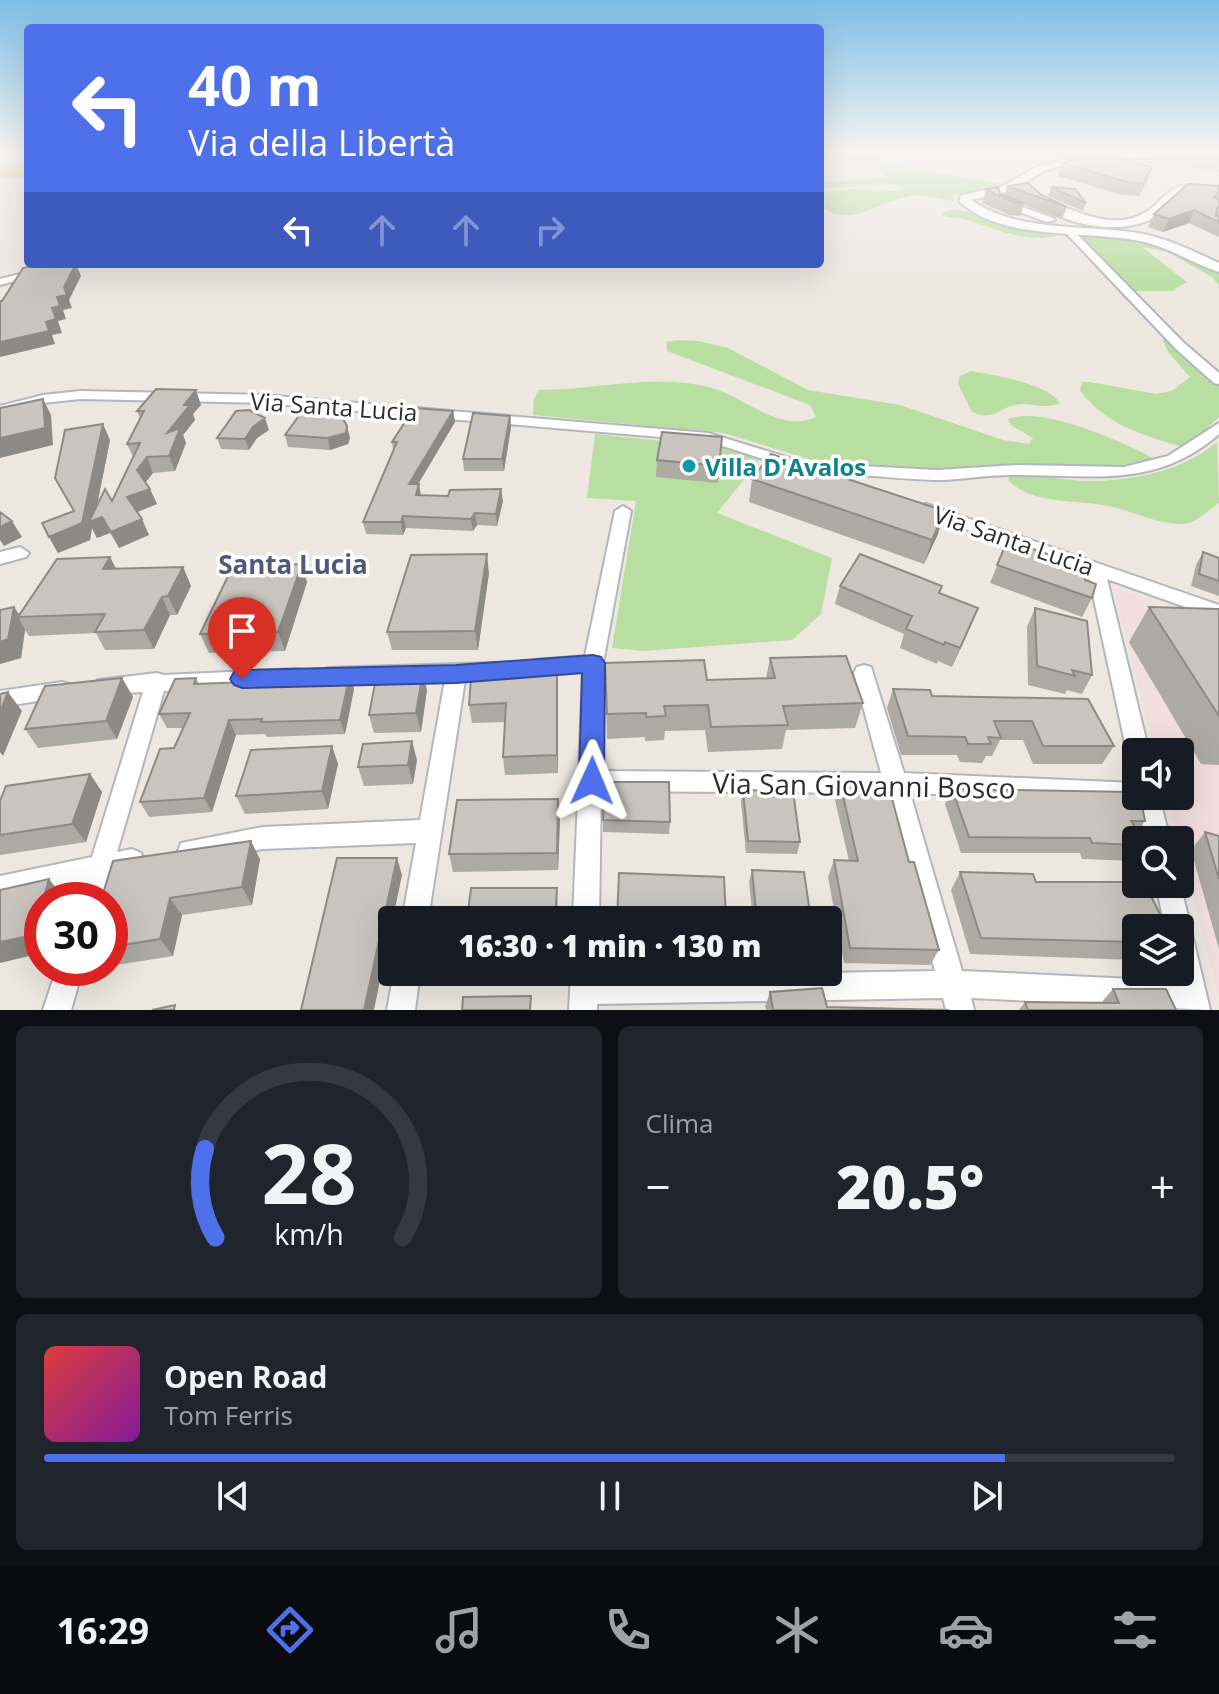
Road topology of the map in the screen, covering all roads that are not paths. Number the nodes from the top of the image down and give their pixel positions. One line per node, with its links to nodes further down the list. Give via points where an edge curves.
1 (966, 200): 6 (street, via 1000,217)
2 (1039, 200): 3 (street, via 1094,220 1123,222 1145,218)
3 (1165, 200)
4 (1000, 202): 5 (street)
5 (1050, 220)
6 (1068, 230): 8 (street, via 1154,240); 10 (street)
7 (57, 268): 9 (street)
8 (1219, 268)
9 (0, 282)
10 (1219, 380)
11 (0, 410): 13 (street, Via Santa Lucia, via 80,395 278,400 708,437)
12 (1219, 427): 13 (street, Via Santa Lucia, via 1186,454 1117,473 997,470 944,475 856,467)
13 (808, 469): 14 (street, Via Santa Lucia)
14 (861, 487)
15 (917, 506): 19 (street, Via Santa Lucia)
16 (623, 511): 21 (street)
17 (20, 553): 18 (street)
18 (0, 558)
19 (1096, 569): 20 (street, Via Santa Lucia); 26 (street)
20 (1219, 612)
21 (593, 663): 23 (street); 27 (street)
22 (864, 673): 28 (street)
23 (456, 674): 24 (street); 30 (street)
24 (157, 681): 25 (street); 31 (street)
25 (0, 699)
26 (1135, 738)
27 (592, 781): 28 (street, Via San Giovanni Bosco); 35 (street)
28 (898, 783): 29 (street, Via San Giovanni Bosco); 39 (street)
29 (1122, 792)
30 (430, 831): 31 (street, via 263,838); 34 (street)
31 (102, 866): 32 (street); 33 (street)
32 (97, 882)
33 (0, 888)
34 (417, 906)
35 (587, 906)
36 (64, 986): 41 (street)
37 (405, 986): 42 (street)
38 (583, 991): 39 (street)
39 (957, 997): 40 (street)
40 (1195, 1003)
41 (57, 1010)
42 (401, 1010)

